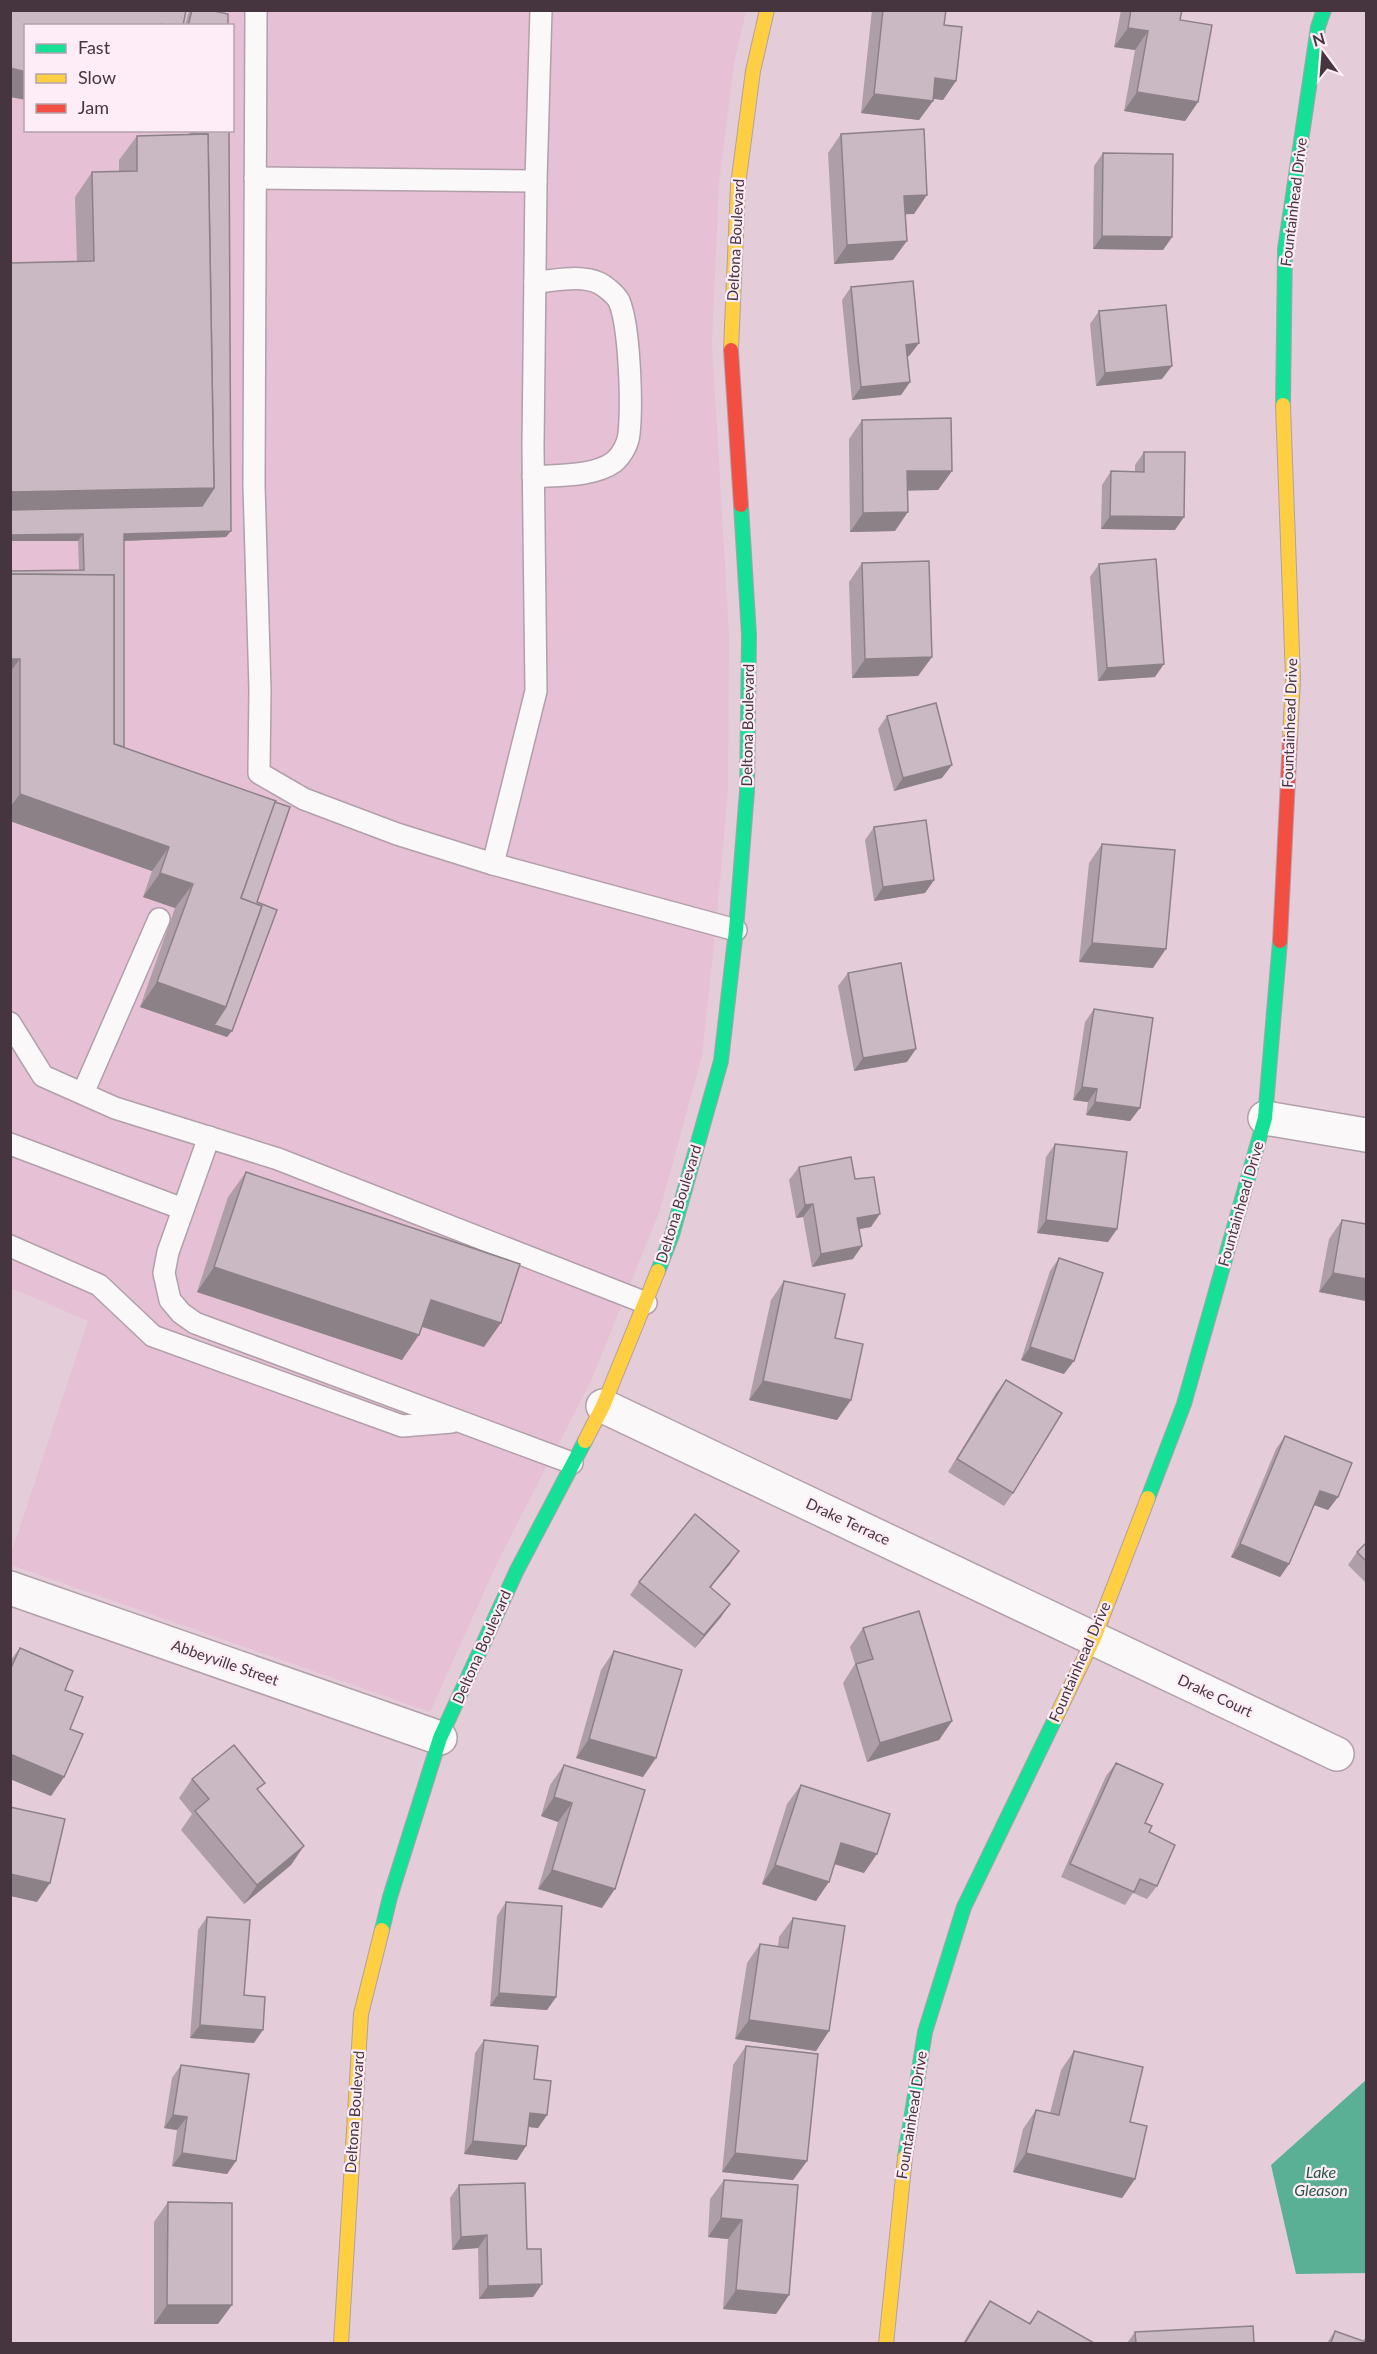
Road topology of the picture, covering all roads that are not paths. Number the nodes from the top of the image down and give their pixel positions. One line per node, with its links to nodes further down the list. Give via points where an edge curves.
1 (256, 10): 5 (lane)
2 (542, 10): 6 (lane)
3 (767, 10): 11 (street, Deltona Boulevard, via 753,71 738,185 730,346 748,635 747,791)
4 (1324, 10): 14 (street, Fountainhead Drive, via 1318,27 1285,249 1283,414 1293,678 1281,928)
5 (255, 178): 6 (lane); 9 (lane, via 254,486 259,773 304,799)
6 (536, 182): 7 (lane)
7 (535, 282): 8 (lane); 8 (lane, via 584,279 600,283 617,298 629,365 629,435 615,461 601,469)
8 (533, 477): 9 (lane, via 536,691)
9 (493, 864): 11 (lane)
10 (159, 919): 13 (lane)
11 (736, 930): 20 (street, Deltona Boulevard, via 721,1061 672,1235)
12 (10, 1023): 13 (lane, via 43,1076)
13 (83, 1093): 16 (lane, via 115,1108)
14 (1265, 1118): 15 (street); 25 (street, Fountainhead Drive, via 1184,1404)
15 (1366, 1135)
16 (209, 1137): 18 (lane); 20 (lane, via 278,1159)
17 (10, 1144): 18 (lane)
18 (183, 1209): 22 (lane, via 164,1273 170,1300 181,1313 195,1323)
19 (10, 1246): 22 (lane, via 99,1285 153,1336 402,1426)
20 (646, 1303): 21 (street, Deltona Boulevard)
21 (603, 1406): 23 (street, Deltona Boulevard); 25 (street, Drake Terrace)
22 (459, 1421): 23 (lane)
23 (573, 1463): 26 (street, Deltona Boulevard, via 517,1570)
24 (10, 1588): 26 (street, Abbeyville Street)
25 (1094, 1638): 27 (street, Drake Court); 29 (street, Fountainhead Drive, via 964,1907 925,2032 907,2134)
26 (440, 1738): 28 (street, Deltona Boulevard, via 390,1897 361,2014)
27 (1337, 1754)
28 (341, 2343)
29 (886, 2343)

